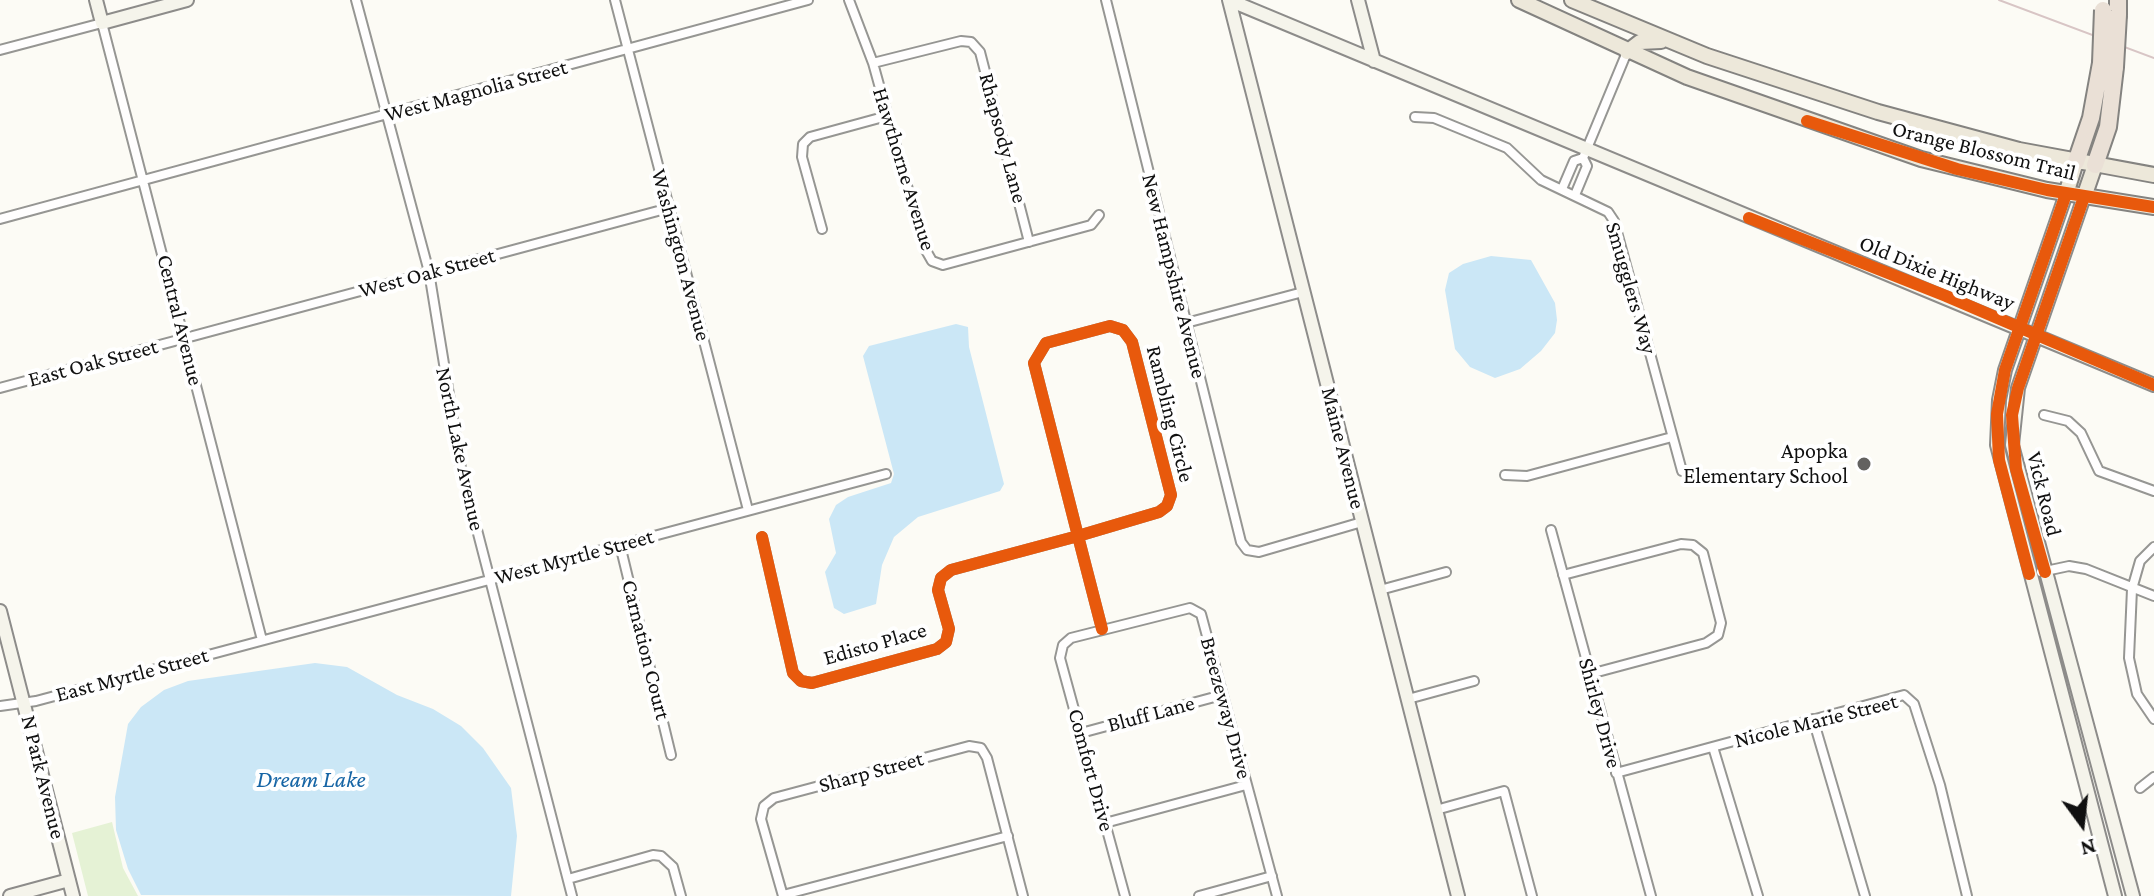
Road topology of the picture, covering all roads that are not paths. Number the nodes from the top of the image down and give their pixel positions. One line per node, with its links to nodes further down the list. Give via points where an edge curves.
1 (96, 0): 13 (street, Central Avenue)
2 (187, 0): 13 (street)
3 (356, 0): 23 (street, North Lake Avenue)
4 (615, 0): 18 (street, Washington Avenue)
5 (808, 0): 18 (street, West Magnolia Street)
6 (849, 0): 21 (street, Hawthorne Avenue)
7 (1106, 0): 45 (street, New Hampshire Avenue)
8 (1229, 0): 20 (street, Old Dixie Highway); 44 (street, Maine Avenue)
9 (1358, 0): 20 (street)
10 (1519, 0): 15 (main road, Orange Blossom Trail)
11 (1572, 0): 14 (main road, Orange Blossom Trail)
12 (2111, 6): 22 (highway, bridge)
13 (102, 23): 17 (street); 32 (street, Central Avenue)
14 (1626, 24): 15 (main road, via 1606,34); 16 (main road, Orange Blossom Trail)
15 (1586, 33): 19 (main road, Orange Blossom Trail)
16 (1670, 42): 19 (main road, via 1640,42); 27 (main road, Orange Blossom Trail, via 1891,116)
17 (0, 50)
18 (627, 52): 23 (street, West Magnolia Street); 38 (street, Washington Avenue)
19 (1627, 52): 26 (street); 34 (main road, Orange Blossom Trail, via 1921,159)
20 (1374, 61): 26 (street, Old Dixie Highway)
21 (873, 63): 24 (street, Hawthorne Avenue); 42 (street, Rhapsody Lane, via 961,41 971,42 980,52)
22 (2108, 65): 27 (highway); 28 (highway, via 2108,127)
23 (385, 114): 32 (street, West Magnolia Street); 43 (street, North Lake Avenue)
24 (887, 116): 41 (street, via 810,137 803,144); 42 (street, Hawthorne Avenue, via 932,261 943,265)
25 (1415, 117): 33 (street, Smugglers Way, via 1434,118 1507,148 1541,180)
26 (1585, 154): 29 (street); 31 (street); 46 (street, Old Dixie Highway)
27 (2076, 162): 28 (main road, Orange Blossom Trail); 34 (main road)
28 (2095, 165): 30 (main road, Orange Blossom Trail); 36 (main road)
29 (1569, 171): 31 (street); 33 (street)
30 (2154, 175)
31 (1582, 176): 35 (street)
32 (144, 180): 40 (street, West Magnolia Street); 48 (street, Central Avenue)
33 (1562, 189): 35 (street, Smugglers Way)
34 (2066, 194): 36 (main road, Orange Blossom Trail); 46 (street, Vick Road)
35 (1575, 195): 52 (street, Smugglers Way, via 1603,207 1614,221)
36 (2084, 197): 37 (main road, Orange Blossom Trail); 47 (street, Vick Road)
37 (2154, 207)
38 (669, 208): 43 (street, West Oak Street); 57 (street, Washington Avenue)
39 (1099, 215): 42 (street, Hawthorne Avenue, via 1091,225)
40 (0, 219)
41 (822, 229)
42 (1029, 242)
43 (429, 272): 48 (street, West Oak Street); 68 (street, North Lake Avenue, via 461,468)
44 (1303, 292): 45 (street); 58 (street, Maine Avenue)
45 (1186, 323): 58 (street, New Hampshire Avenue, via 1247,550 1259,552)
46 (2020, 327): 47 (street, Old Dixie Highway); 66 (street, Vick Road, via 2002,384 1997,429 2002,474)
47 (2037, 334): 49 (street, Old Dixie Highway); 65 (street, Vick Road, via 2015,401 2012,445)
48 (185, 338): 50 (street, East Oak Street); 74 (street, Central Avenue)
49 (2154, 385)
50 (0, 388)
51 (2044, 415): 56 (street, via 2068,421 2081,433 2099,471 2110,479)
52 (1672, 437): 53 (street, Smugglers Way); 55 (street, via 1527,476)
53 (1682, 471)
54 (886, 474): 57 (street, West Myrtle Street)
55 (1505, 475)
56 (2154, 491)
57 (748, 510): 62 (street, West Myrtle Street)
58 (1362, 522): 70 (street, Maine Avenue)
59 (1551, 530): 67 (street, Shirley Drive)
60 (1078, 536): 60 (street, Rambling Circle, via 1034,363 1046,343 1110,326 1123,330 1132,342 1171,495 1159,512); 61 (street, Edisto Place, via 951,570 941,578 938,590 949,629 946,642 937,649 812,683 793,673); 73 (street, Rambling Circle)
61 (762, 537)
62 (620, 545): 68 (street, West Myrtle Street); 86 (street, Carnation Court)
63 (2154, 547): 69 (street, via 2140,561)
64 (1446, 572): 70 (street)
65 (2045, 572): 66 (street); 69 (street, via 2069,566 2086,569); 113 (street, Vick Road)
66 (2029, 574): 112 (street, Vick Road)
67 (1563, 575): 76 (street, Shirley Drive); 76 (street, via 1681,544 1703,553 1721,623 1718,635 1706,643)
68 (491, 580): 74 (street, West Myrtle Street); 95 (street, North Lake Avenue)
69 (2132, 589): 71 (street); 83 (street, via 2131,675)
70 (1380, 590): 79 (street, Maine Avenue)
71 (2154, 596)
72 (0, 611): 80 (street, N Park Avenue)
73 (1102, 629): 75 (street, Breezeway Drive); 78 (street, Breezeway Drive, via 1194,608 1201,614)
74 (262, 640): 80 (street, East Myrtle Street)
75 (1063, 645): 84 (street, Comfort Drive, via 1060,658)
76 (1590, 674): 87 (street, Shirley Drive)
77 (1474, 681): 79 (street)
78 (1222, 695): 84 (street, Bluff Lane); 89 (street, Breezeway Drive)
79 (1408, 699): 91 (street, Maine Avenue)
80 (24, 702): 81 (street, East Myrtle Street); 96 (street, N Park Avenue)
81 (0, 706)
82 (1813, 719): 85 (street, Nicole Marie Street); 110 (street); 111 (street, Nicole Marie Street, via 1904,695 1914,704)
83 (2154, 719)
84 (1081, 733): 92 (street, Comfort Drive)
85 (1713, 747): 87 (street, Nicole Marie Street); 109 (street)
86 (671, 755)
87 (1616, 773): 108 (street, Shirley Drive)
88 (2154, 777): 90 (street)
89 (1246, 785): 92 (street); 94 (street, Breezeway Drive)
90 (2140, 788)
91 (1436, 810): 106 (street, Maine Avenue); 107 (street, via 1504,791)
92 (1105, 823): 103 (street, Comfort Drive)
93 (1008, 836): 101 (street); 101 (street, Sharp Street, via 987,758 981,748 969,746 774,798 764,806 761,819); 102 (street)
94 (1272, 876): 104 (street); 105 (street, Breezeway Drive)
95 (568, 879): 99 (street, North Lake Avenue); 100 (street, via 653,855 673,867)
96 (69, 880): 97 (street); 98 (street, N Park Avenue)
97 (10, 896)
98 (73, 896)
99 (572, 896)
100 (681, 896)
101 (783, 896)
102 (1023, 896)
103 (1125, 896)
104 (1199, 896)
105 (1277, 896)
106 (1458, 896)
107 (1532, 896)
108 (1651, 896)
109 (1758, 896)
110 (1865, 896)
111 (1967, 896)
112 (2115, 896)
113 (2133, 896)

